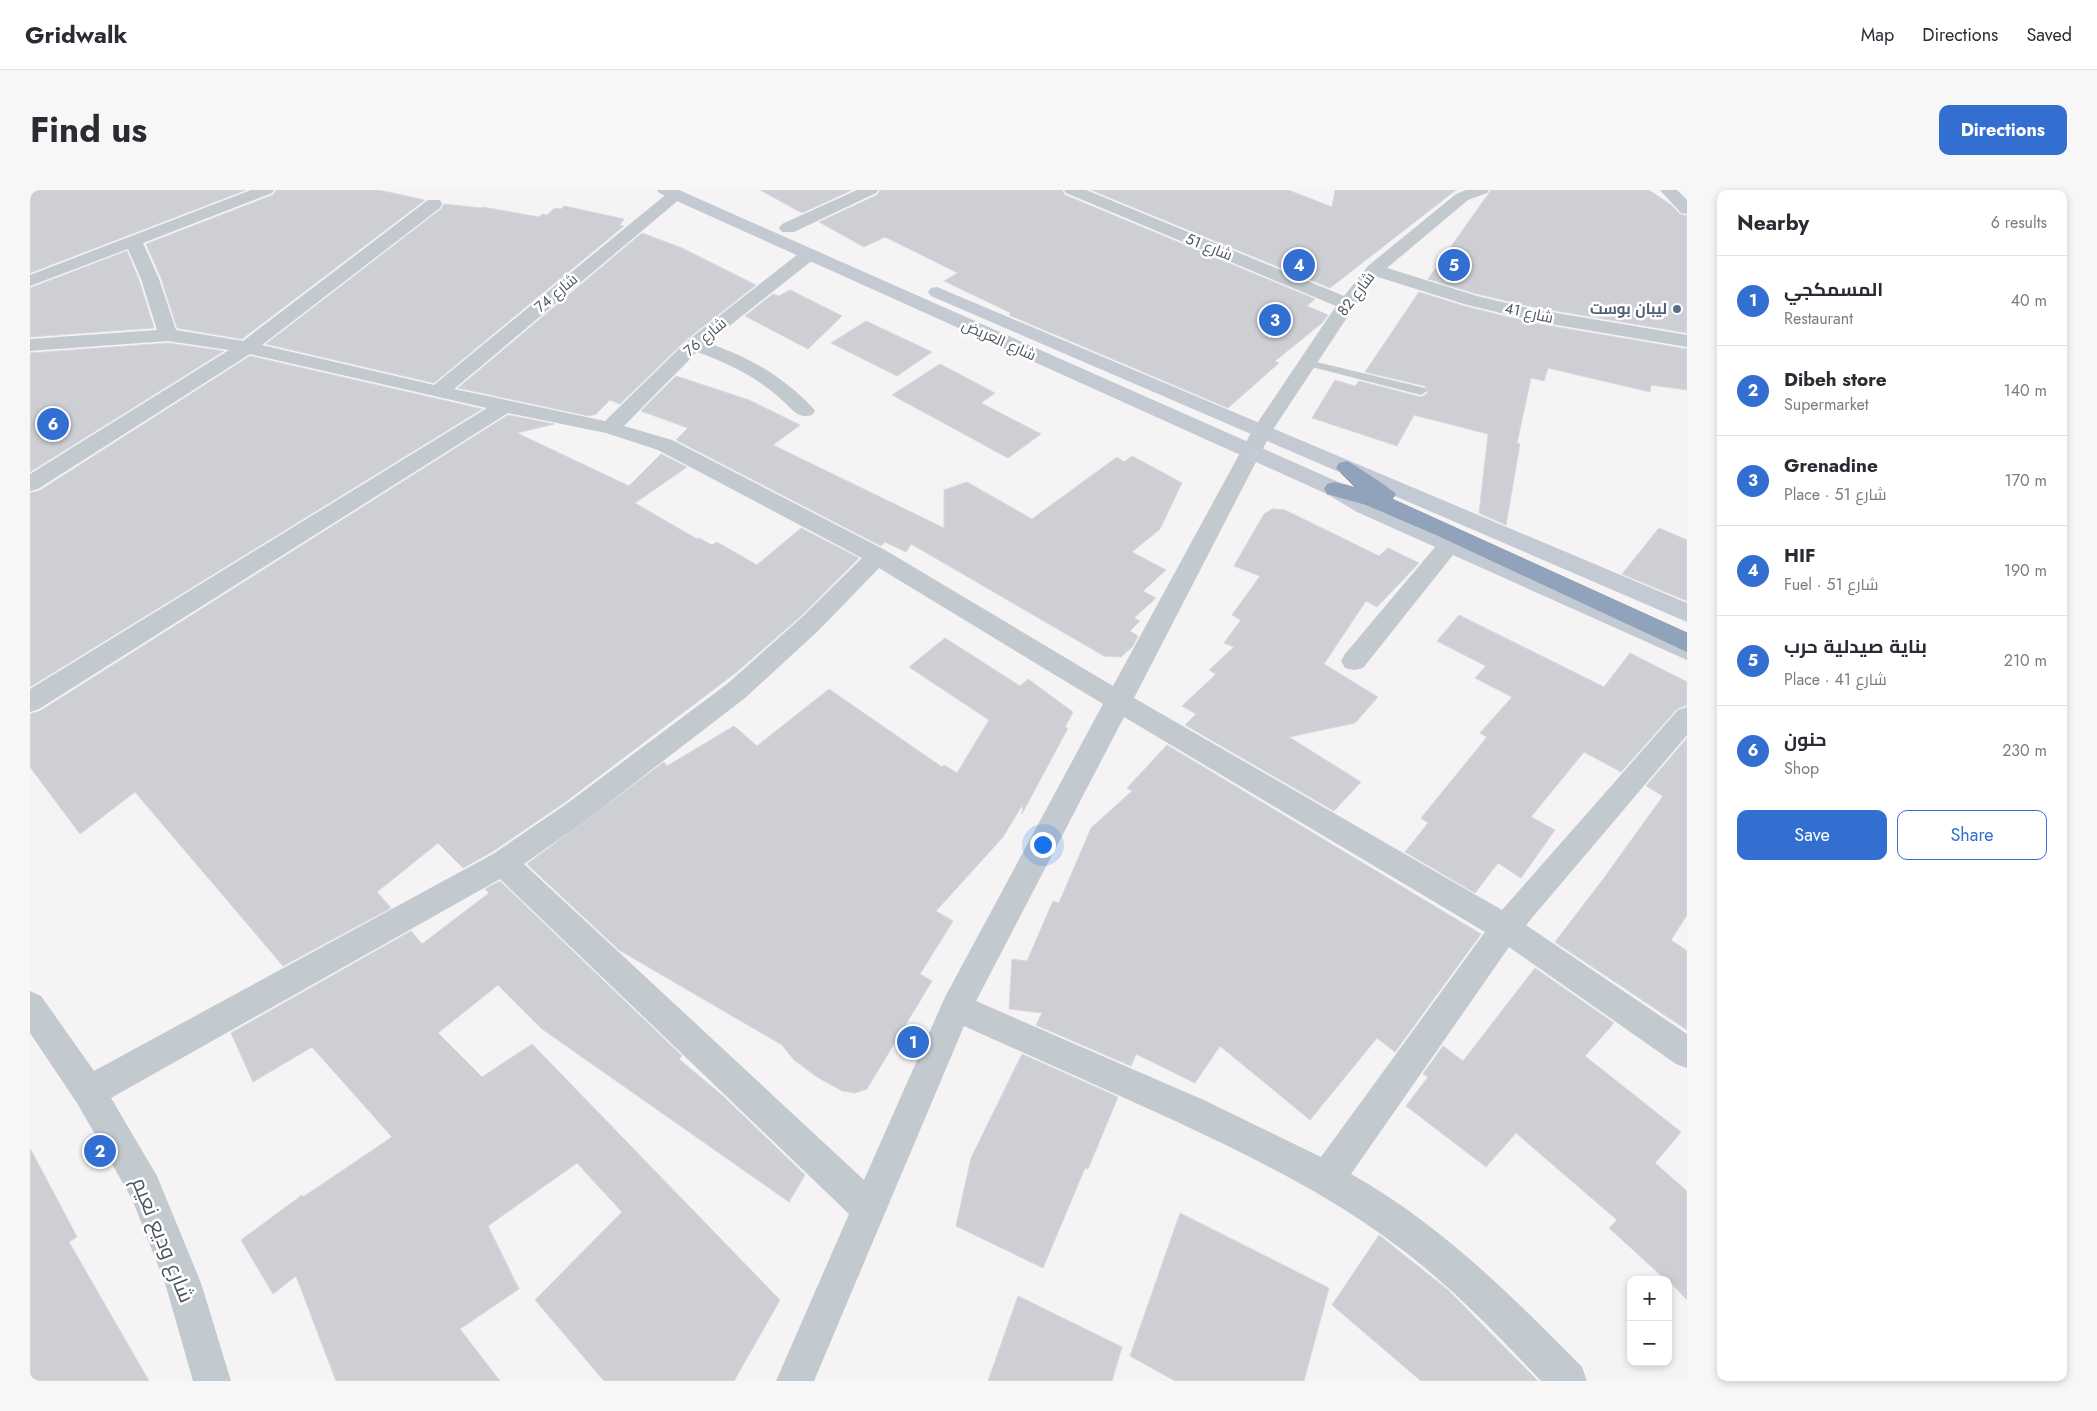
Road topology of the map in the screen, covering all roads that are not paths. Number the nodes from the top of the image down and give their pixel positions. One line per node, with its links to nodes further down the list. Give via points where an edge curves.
1 (266, 190): 13 (street)
2 (700, 190): 12 (main road, شارع العريض)
3 (870, 190): 12 (street)
4 (1072, 190): 17 (street, شارع 51)
5 (1443, 190): 9 (street)
6 (1481, 190): 9 (street, شارع 82)
7 (1668, 190): 11 (street)
8 (670, 192): 14 (main road, شارع العريض); 25 (street, شارع 74)
9 (1462, 197): 15 (street, شارع 82)
10 (434, 204): 22 (street)
11 (1687, 210)
12 (788, 228): 29 (main road, شارع العريض)
13 (134, 242): 16 (street); 18 (street)
14 (808, 255): 21 (street, شارع 76); 29 (main road, شارع العريض)
15 (1374, 270): 17 (street, شارع 82); 19 (street, شارع 41, via 1533,315)
16 (30, 281)
17 (1347, 304): 23 (street, شارع 82)
18 (168, 335): 20 (street); 22 (street)
19 (1687, 341)
20 (30, 345)
21 (694, 345): 27 (street, via 751,366 779,384); 28 (street, شارع 76)
22 (248, 348): 25 (street); 31 (street)
23 (1308, 363): 24 (lane); 29 (street, شارع 82)
24 (1421, 391)
25 (438, 392): 26 (street)
26 (503, 406): 28 (street); 39 (street)
27 (805, 412)
28 (610, 428): 33 (street, via 665,445)
29 (1256, 441): 30 (main road, شارع العريض); 32 (main road, شارع العريض, via 1365,507); 40 (street, شارع 82)
30 (1347, 468): 32 (highway, via 1364,483); 34 (main road, شارع العريض)
31 (30, 484)
32 (1443, 530): 35 (highway); 36 (highway); 37 (main road, شارع العريض); 38 (street)
33 (877, 556): 40 (street); 42 (street, via 810,624 736,691)
34 (1687, 613)
35 (1687, 631)
36 (1687, 643)
37 (1687, 651)
38 (1354, 661)
39 (30, 702)
40 (1118, 702): 43 (street); 45 (street, شارع 82)
41 (1687, 717): 43 (street)
42 (503, 863): 47 (street); 49 (street)
43 (1505, 928): 46 (street); 48 (street)
44 (30, 1006): 47 (street, شارع وديع نعيم)
45 (956, 1007): 48 (street, via 1231,1130); 49 (street, شارع 82)
46 (1687, 1053)
47 (89, 1092): 50 (street, شارع وديع نعيم, via 145,1188 183,1283)
48 (1328, 1179): 52 (street, via 1402,1227 1441,1259)
49 (869, 1209): 51 (street, شارع 82)
50 (212, 1381)
51 (795, 1381)
52 (1568, 1381)

